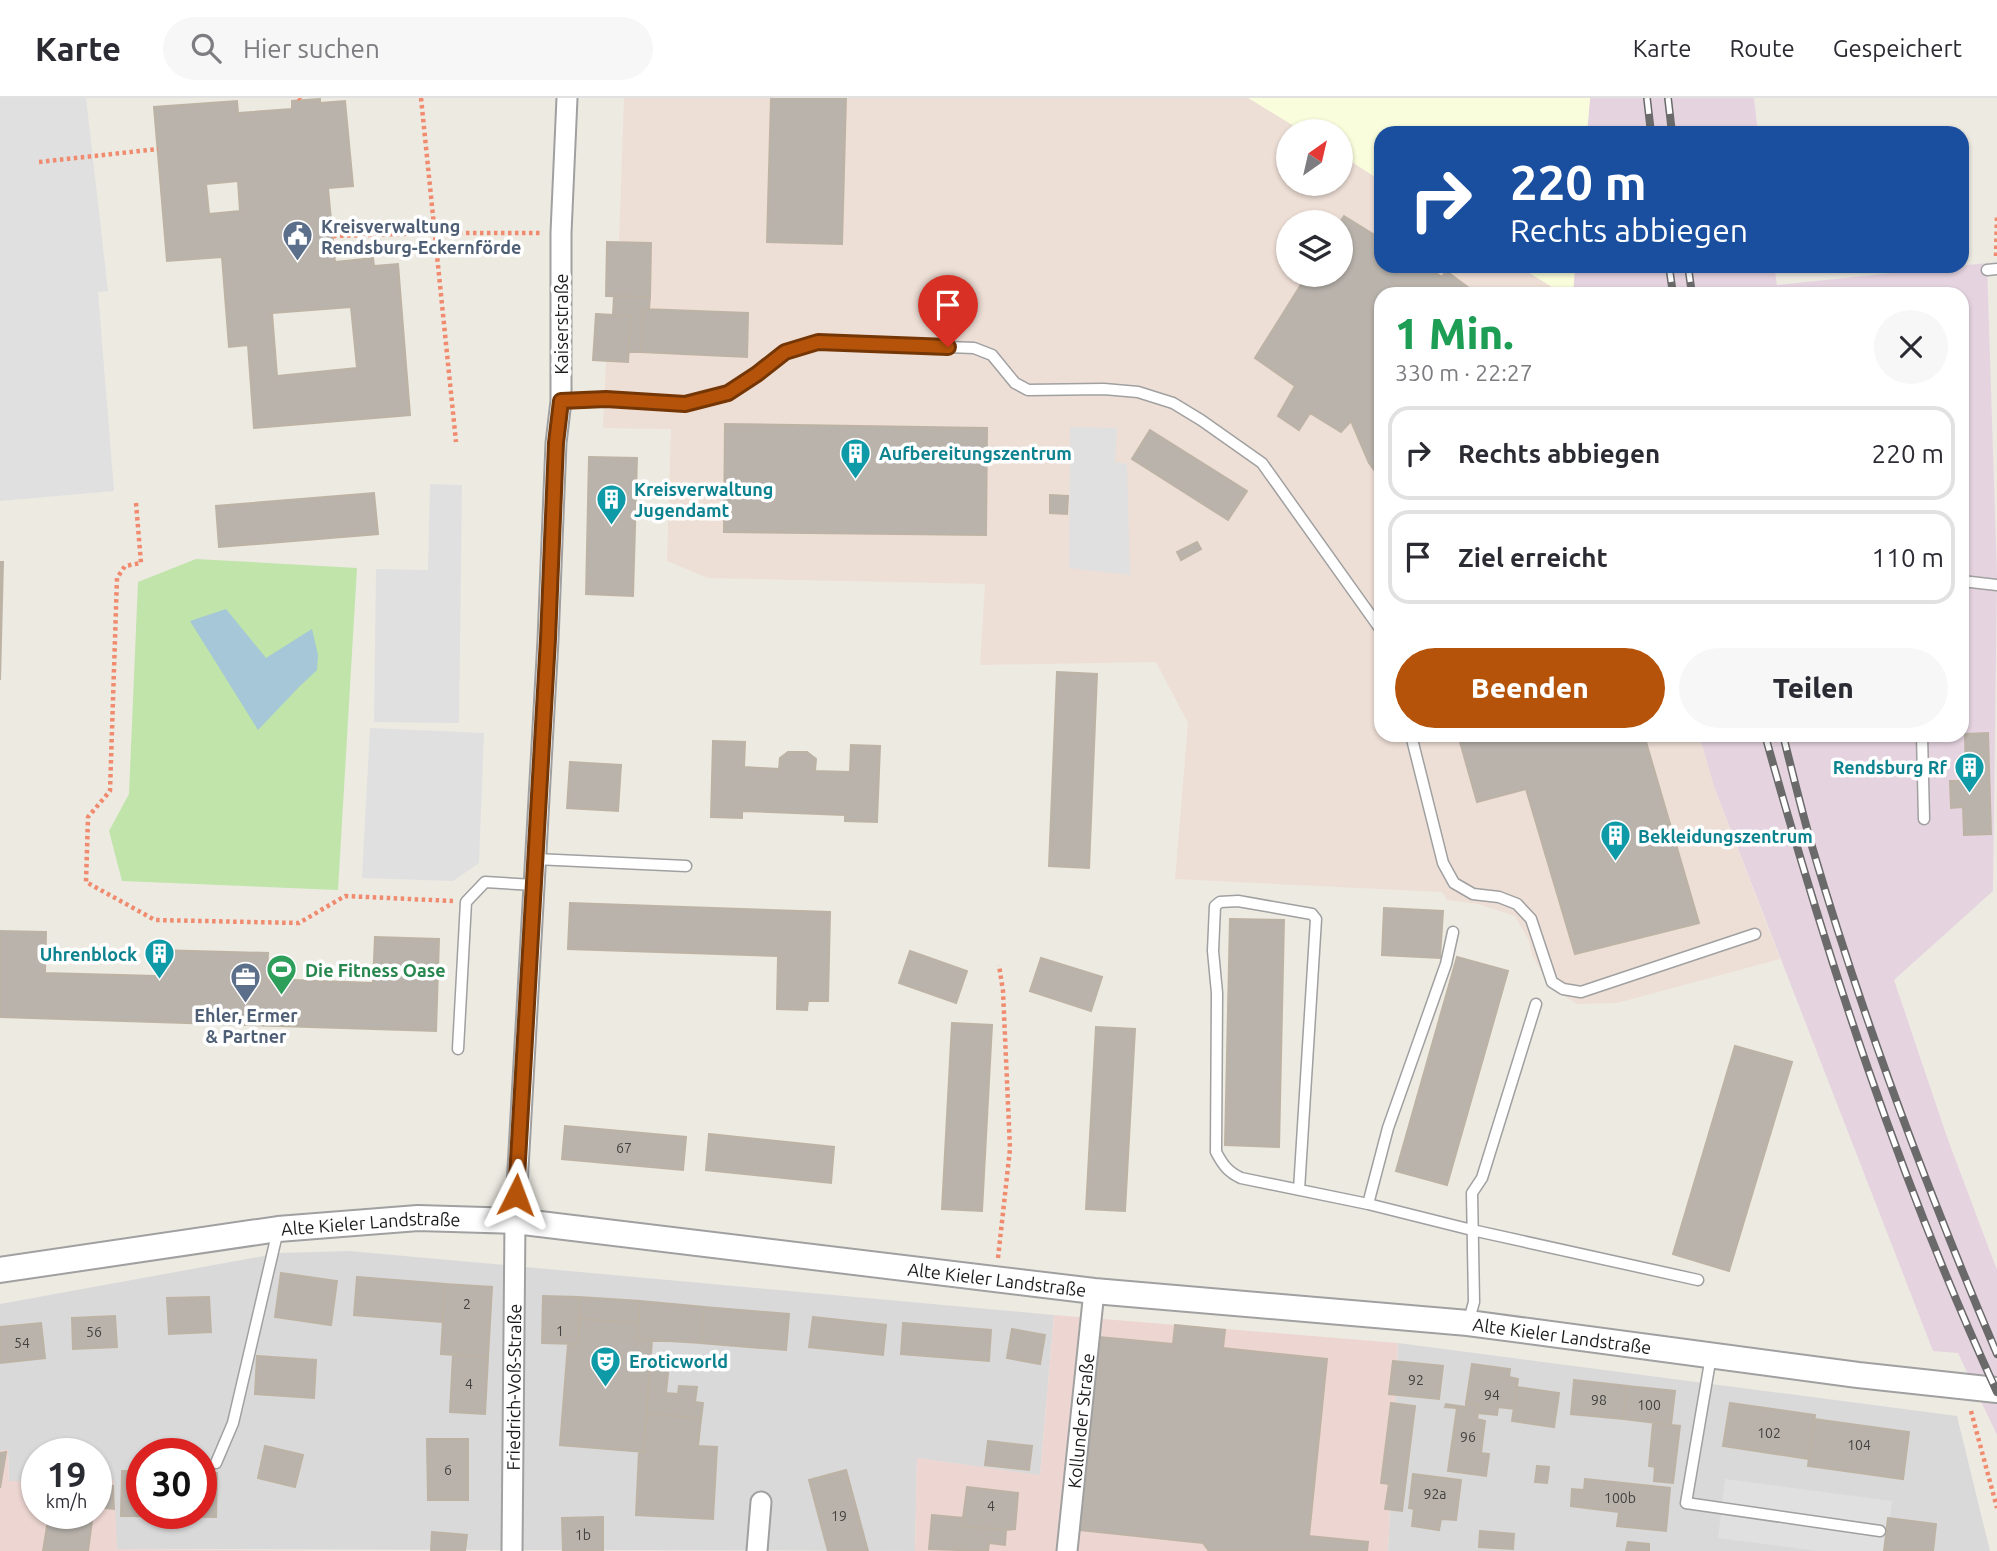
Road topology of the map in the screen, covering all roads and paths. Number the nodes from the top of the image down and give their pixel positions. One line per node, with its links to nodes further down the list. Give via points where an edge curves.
1 (421, 98): 6 (path)
2 (567, 98): 7 (street, Kaiserstraße)
3 (158, 149): 4 (path)
4 (39, 162)
5 (1997, 215): 9 (path)
6 (435, 233): 7 (path); 8 (path); 11 (path)
7 (561, 233): 10 (street, Kaiserstraße)
8 (333, 236)
9 (1994, 269)
10 (561, 401): 15 (lane, via 685,404 728,393 785,352 818,342 975,348 992,355 1015,383 1028,390 1104,389 1173,402 1262,463); 19 (street, Kaiserstraße)
11 (456, 442)
12 (136, 503): 22 (path, via 141,563 125,566 117,578 110,791 88,817 86,882 155,920 299,923 345,896)
13 (1969, 582): 14 (lane)
14 (1997, 585)
15 (1374, 620)
16 (1413, 742): 24 (lane, via 1443,863 1454,883 1473,894 1517,904 1531,919 1552,982 1563,989 1581,992)
17 (1922, 742): 18 (lane)
18 (1924, 819)
19 (536, 859): 20 (lane); 21 (street, Kaiserstraße)
20 (686, 866)
21 (534, 885): 22 (lane, via 485,882); 30 (street, Kaiserstraße)
22 (466, 902): 27 (lane)
23 (1453, 932): 29 (lane, via 1388,1128)
24 (1755, 934)
25 (999, 965): 34 (path, via 1010,1149)
26 (1536, 1004): 32 (lane, via 1482,1178 1472,1193)
27 (458, 1049)
28 (1299, 1190): 28 (lane, via 1241,1178 1229,1172 1216,1152 1213,951 1215,906 1220,902 1312,914 1316,919); 29 (lane)
29 (1368, 1204): 32 (lane)
30 (514, 1221): 31 (street, Alte Kieler Landstraße, via 418,1218); 34 (street, Alte Kieler Landstraße); 45 (street, Friedrich-Voß-Straße)
31 (278, 1229): 33 (street, Alte Kieler Landstraße); 41 (lane, via 233,1423)
32 (1472, 1230): 35 (lane); 37 (lane, via 1474,1302)
33 (0, 1270)
34 (996, 1280): 36 (street, Alte Kieler Landstraße)
35 (1698, 1280)
36 (1094, 1291): 37 (street, Alte Kieler Landstraße); 47 (street, Kollunder Straße)
37 (1468, 1323): 38 (street, Alte Kieler Landstraße)
38 (1711, 1355): 39 (street, Alte Kieler Landstraße); 44 (lane, via 1686,1503)
39 (1965, 1386): 40 (street, Alte Kieler Landstraße); 43 (path)
40 (1997, 1390)
41 (217, 1461)
42 (761, 1502): 46 (street)
43 (1997, 1508)
44 (1880, 1531)
45 (512, 1551)
46 (757, 1551)
47 (1067, 1551)

